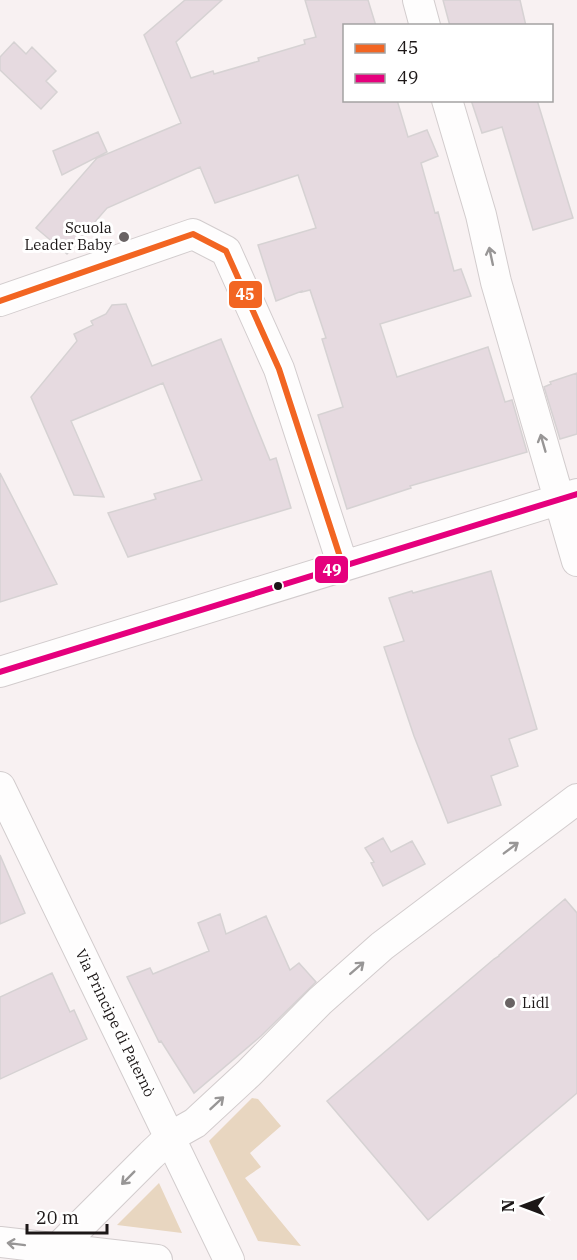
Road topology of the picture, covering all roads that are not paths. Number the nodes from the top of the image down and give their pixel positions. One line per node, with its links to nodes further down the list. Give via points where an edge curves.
1 (418, 0): 2 (street)
2 (424, 24)
3 (448, 102): 5 (street, one-way to 3, via 496,282)
4 (0, 301): 7 (street, via 193,234 226,251 279,369)
5 (568, 497): 6 (street); 7 (street)
6 (577, 561)
7 (343, 566): 8 (street)
8 (0, 672)
9 (0, 787): 11 (street, Via Principe di Paternò)
10 (577, 799): 11 (street, one-way to 10, via 195,1123 382,946)
11 (170, 1137): 13 (street, one-way to 13); 15 (street, Via Principe di Paternò)
12 (0, 1242): 13 (street, one-way to 12)
13 (57, 1249): 14 (street)
14 (157, 1260)
15 (229, 1260)

